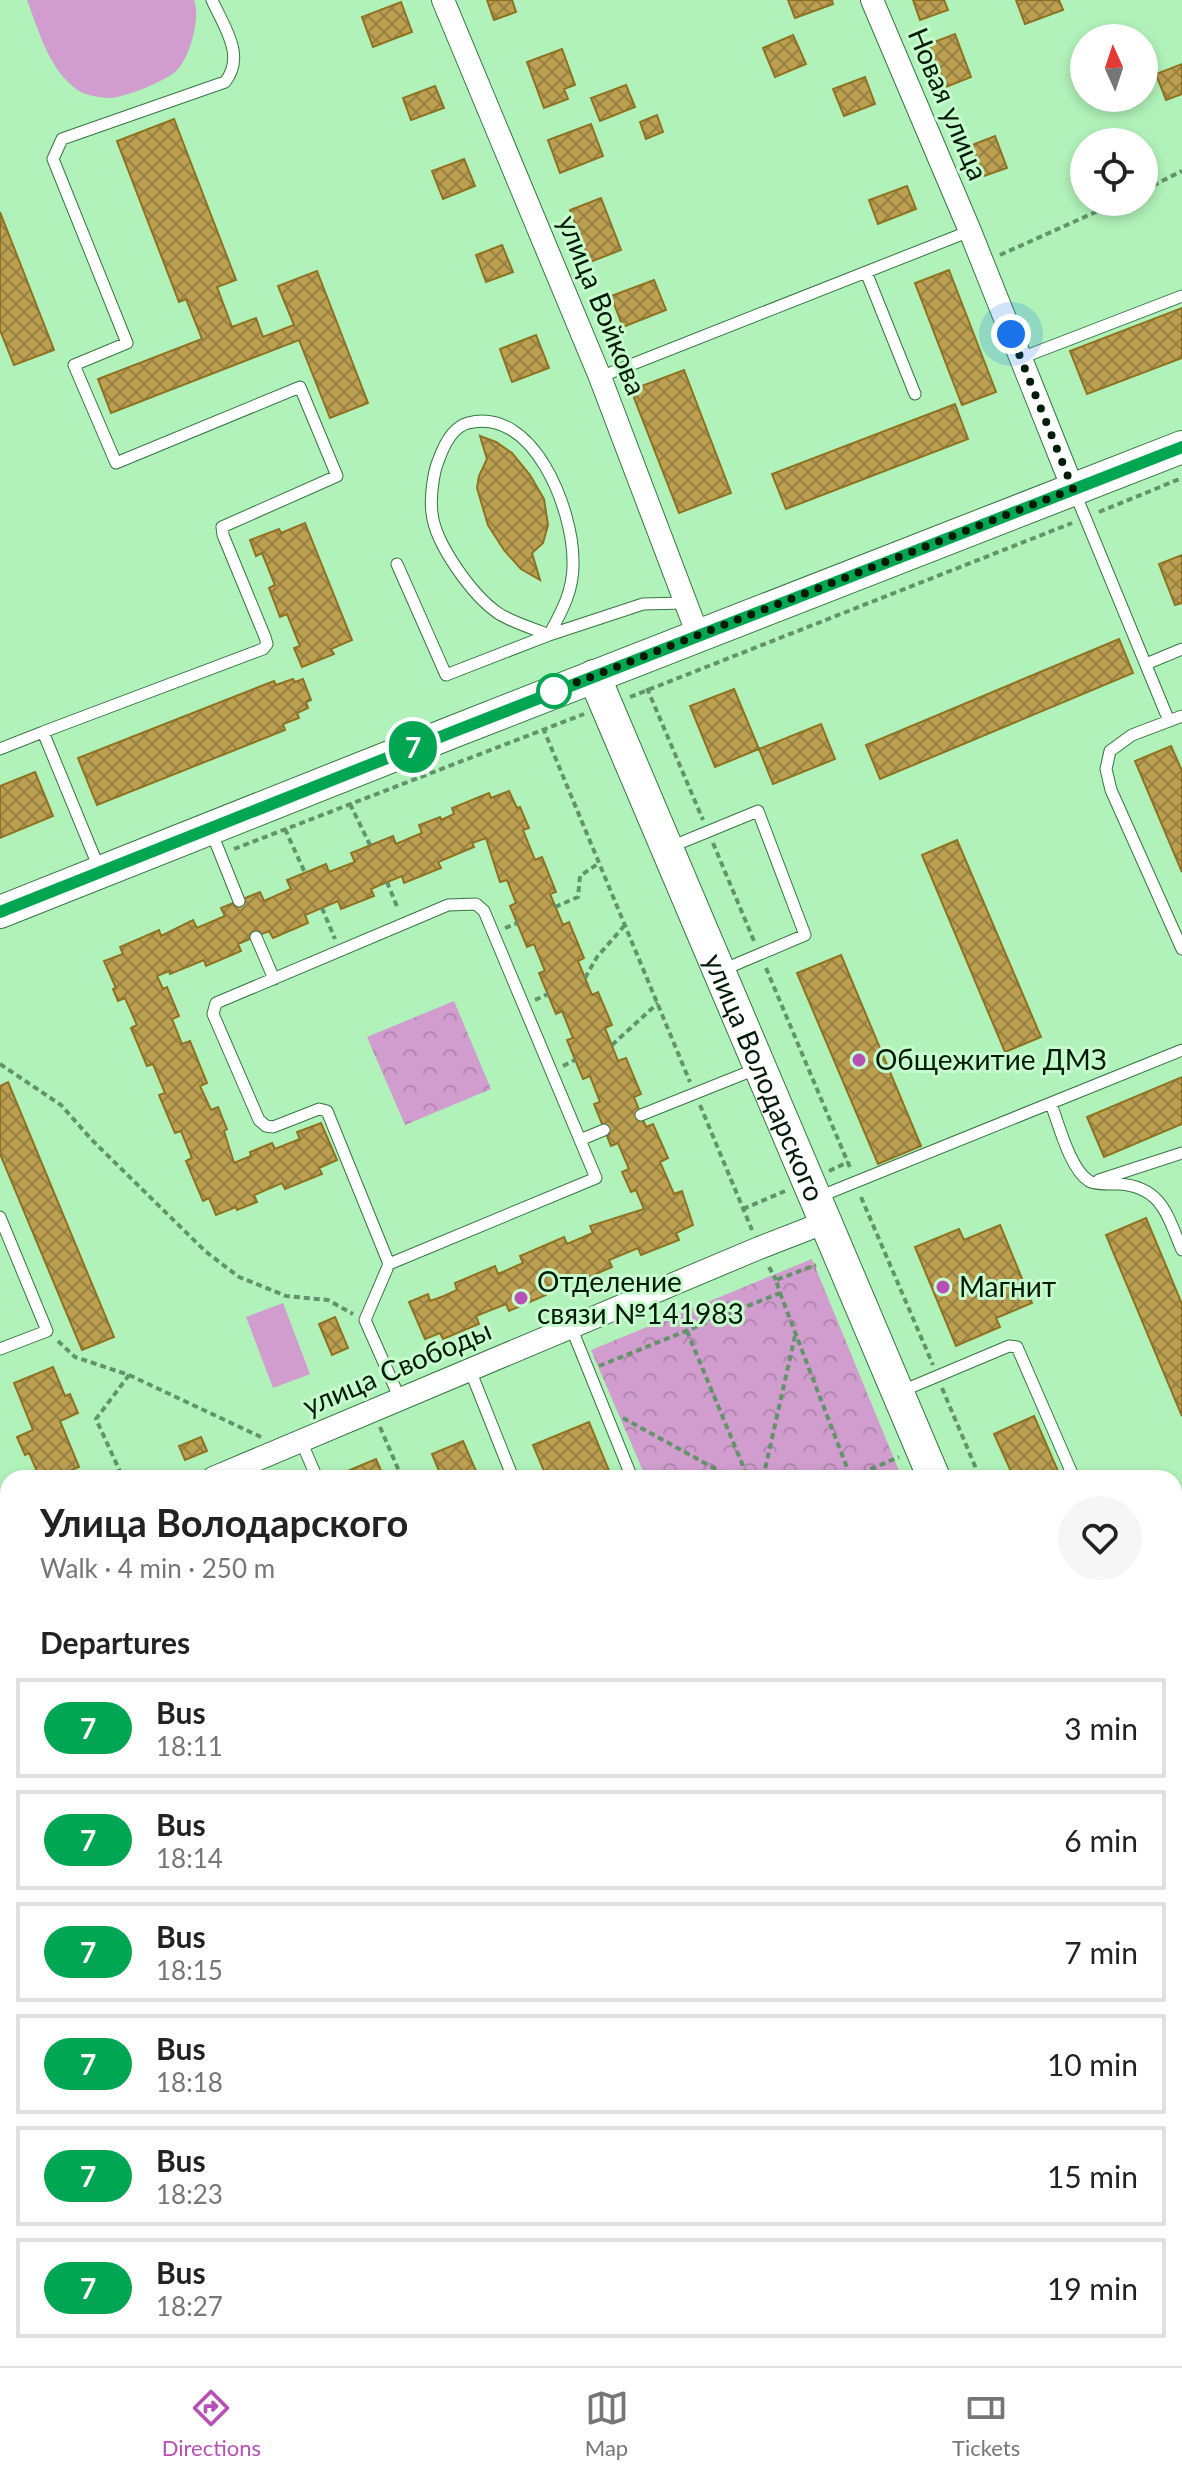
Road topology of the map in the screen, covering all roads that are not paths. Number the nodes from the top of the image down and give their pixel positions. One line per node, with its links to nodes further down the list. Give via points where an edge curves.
1 (212, 0): 21 (lane, via 235,54 225,82 62,139 53,159 127,343 74,365 116,463 300,387 337,476 222,527 265,637 263,649)
2 (443, 0): 8 (street, улица Войкова)
3 (872, 0): 4 (street, Новая улица)
4 (970, 231): 5 (lane); 7 (street, Новая улица)
5 (866, 272): 8 (lane); 9 (lane)
6 (1182, 296): 7 (lane)
7 (1021, 358): 11 (street, Новая улица)
8 (600, 377): 13 (street, улица Войкова)
9 (915, 394)
10 (1182, 447): 11 (main road)
11 (1073, 489): 15 (main road); 17 (lane)
12 (397, 564): 14 (lane, via 446,675)
13 (685, 603): 14 (lane, via 643,604); 15 (street, улица Войкова)
14 (549, 635): 14 (lane, via 498,613 466,583 432,514 436,465 446,440 466,423 494,421 518,435 547,464 563,500 574,564 569,598)
15 (698, 635): 18 (main road)
16 (1182, 649): 17 (lane)
17 (1146, 664): 20 (lane)
18 (594, 676): 23 (main road); 24 (main road, улица Володарского)
19 (1182, 716): 20 (lane)
20 (1169, 721): 29 (lane, via 1132,735 1110,751 1106,769)
21 (43, 732): 22 (lane); 25 (lane)
22 (0, 749)
23 (210, 829): 25 (main road); 26 (lane)
24 (667, 848): 30 (main road, улица Володарского); 30 (lane, via 758,811 805,935)
25 (100, 872): 27 (main road)
26 (239, 901)
27 (0, 912)
28 (256, 937): 31 (lane)
29 (1182, 949)
30 (719, 971): 33 (main road, улица Володарского)
31 (274, 979): 37 (lane, via 448,905 476,904 484,911); 43 (lane, via 216,1003 213,1014 266,1126 327,1111)
32 (1182, 1050): 34 (lane)
33 (760, 1067): 35 (lane); 40 (main road, улица Володарского)
34 (1051, 1104): 39 (lane, via 1077,1170); 40 (lane, via 855,1182)
35 (641, 1115)
36 (604, 1130): 37 (lane)
37 (580, 1140): 43 (lane, via 596,1178)
38 (1182, 1153): 39 (lane)
39 (1091, 1183): 42 (lane, via 1134,1185 1154,1193)
40 (821, 1210): 44 (street, улица Свободы, via 759,1248); 47 (main road, улица Володарского)
41 (0, 1217): 45 (lane, via 47,1331)
42 (1182, 1250)
43 (389, 1264): 48 (lane, via 365,1320)
44 (571, 1327): 46 (street, улица Свободы); 53 (lane)
45 (0, 1349)
46 (470, 1370): 48 (street, улица Свободы); 52 (lane)
47 (898, 1393): 54 (main road, улица Володарского); 55 (lane, via 1017,1347)
48 (400, 1399): 49 (street, улица Свободы)
49 (293, 1444): 50 (street, улица Свободы); 51 (lane)
50 (232, 1470)
51 (311, 1470)
52 (510, 1470)
53 (629, 1470)
54 (931, 1470)
55 (1071, 1470)

